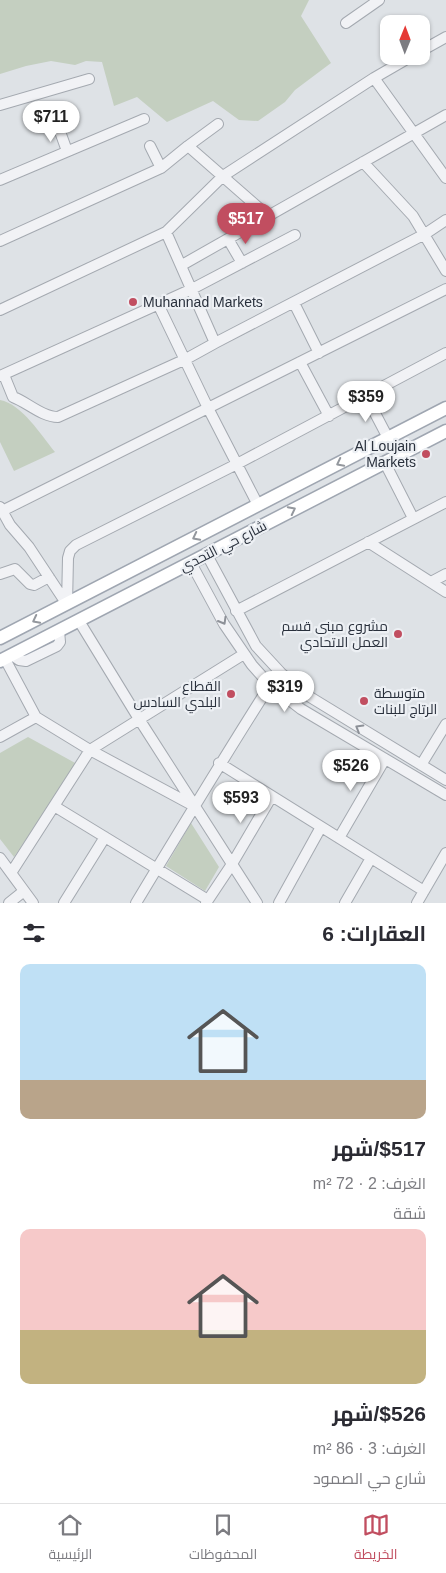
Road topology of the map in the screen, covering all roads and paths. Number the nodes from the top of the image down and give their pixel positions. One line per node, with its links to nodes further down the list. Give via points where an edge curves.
1 (380, 0): 2 (street)
2 (346, 24)
3 (446, 37): 4 (street)
4 (430, 46)
5 (396, 65): 7 (street)
6 (89, 78): 8 (street)
7 (374, 78): 13 (street); 19 (street)
8 (0, 105)
9 (446, 116): 13 (street)
10 (144, 119): 16 (street)
11 (218, 124): 15 (street)
12 (58, 126): 16 (street)
13 (414, 134): 17 (street); 20 (street)
14 (150, 146): 18 (street)
15 (188, 146): 18 (street); 19 (street)
16 (67, 151): 21 (street)
17 (363, 162): 22 (street); 25 (street)
18 (161, 168): 28 (street)
19 (223, 176): 22 (street); 24 (street)
20 (446, 178)
21 (0, 180)
22 (268, 216): 27 (street)
23 (446, 220): 25 (street)
24 (166, 232): 30 (street); 36 (street)
25 (425, 234): 31 (street); 34 (street)
26 (295, 235): 29 (street)
27 (228, 239): 29 (street); 30 (street)
28 (0, 241)
29 (242, 263): 32 (street)
30 (182, 266): 32 (street)
31 (446, 272)
32 (192, 288): 35 (street); 37 (street)
33 (446, 289): 38 (street)
34 (294, 302): 37 (street); 38 (street)
35 (158, 304): 40 (street); 42 (street)
36 (0, 310)
37 (215, 343): 40 (street)
38 (319, 353): 41 (street)
39 (446, 353): 43 (street)
40 (186, 359): 42 (street, via 58,417 13,397); 44 (street)
41 (300, 362): 44 (street); 46 (street)
42 (1, 375)
43 (366, 396): 46 (street); 48 (street)
44 (208, 408): 50 (street); 53 (street)
45 (446, 408): 48 (main road, شارع حي التحدي)
46 (329, 416): 50 (street)
47 (446, 431): 49 (main road, شارع حي التحدي)
48 (388, 438): 52 (main road, شارع حي التحدي, one-way to 52)
49 (385, 463): 54 (street); 56 (main road, شارع حي التحدي, one-way to 49)
50 (237, 464): 52 (street); 69 (street, via 73,548 67,561)
51 (446, 502): 54 (street)
52 (258, 506): 58 (main road, شارع حي التحدي, one-way to 58)
53 (1, 509): 61 (street)
54 (414, 518): 55 (street)
55 (368, 542): 62 (street); 70 (street)
56 (206, 555): 57 (main road, شارع حي التحدي); 65 (street)
57 (191, 563): 64 (main road, شارع حي التحدي); 67 (street)
58 (140, 566): 63 (main road, شارع حي التحدي); 64 (main road, via 134,573 134,579 140,585)
59 (0, 574): 61 (street, via 17,570 34,585)
60 (446, 574): 62 (street)
61 (49, 576): 69 (street)
62 (431, 582): 66 (street)
63 (106, 584): 68 (main road, via 114,583 119,587 120,595); 69 (main road, شارع حي التحدي)
64 (148, 584): 68 (main road, شارع حي التحدي)
65 (223, 587): 67 (street, via 212,588); 70 (street)
66 (446, 592)
67 (208, 595): 73 (street, one-way to 73)
68 (115, 602): 71 (main road, شارع حي التحدي)
69 (66, 604): 72 (main road, شارع حي التحدي, one-way to 72)
70 (236, 611): 83 (street, one-way to 70, via 295,686 256,646)
71 (79, 620): 74 (main road, شارع حي التحدي); 77 (street)
72 (0, 638)
73 (244, 654): 75 (street); 77 (street)
74 (6, 658): 76 (street)
75 (270, 685): 81 (street, via 301,709); 82 (street)
76 (36, 717): 79 (street); 80 (street)
77 (139, 719): 80 (street); 90 (street)
78 (446, 724): 83 (street)
79 (0, 737)
80 (90, 750): 89 (street); 90 (street)
81 (385, 759): 86 (street); 93 (street)
82 (219, 763): 88 (street); 90 (street)
83 (421, 765): 84 (street)
84 (432, 772): 85 (street); 86 (street)
85 (446, 780)
86 (424, 782): 87 (street)
87 (445, 791)
88 (272, 796): 91 (street); 97 (street)
89 (54, 806): 92 (street); 99 (street)
90 (195, 806): 97 (street); 98 (street)
91 (321, 827): 93 (street); 108 (street)
92 (105, 837): 98 (street); 105 (street)
93 (339, 838): 96 (street)
94 (446, 853): 100 (street)
95 (0, 858): 99 (street)
96 (371, 858): 100 (street); 109 (street)
97 (232, 864): 102 (street); 107 (street)
98 (157, 868): 102 (street); 106 (street)
99 (11, 873): 101 (street)
100 (424, 890): 110 (street)
101 (24, 891): 103 (street); 104 (street)
102 (207, 901)
103 (10, 903)
104 (33, 903)
105 (64, 903)
106 (136, 903)
107 (257, 903)
108 (279, 903)
109 (345, 903)
110 (417, 903)

